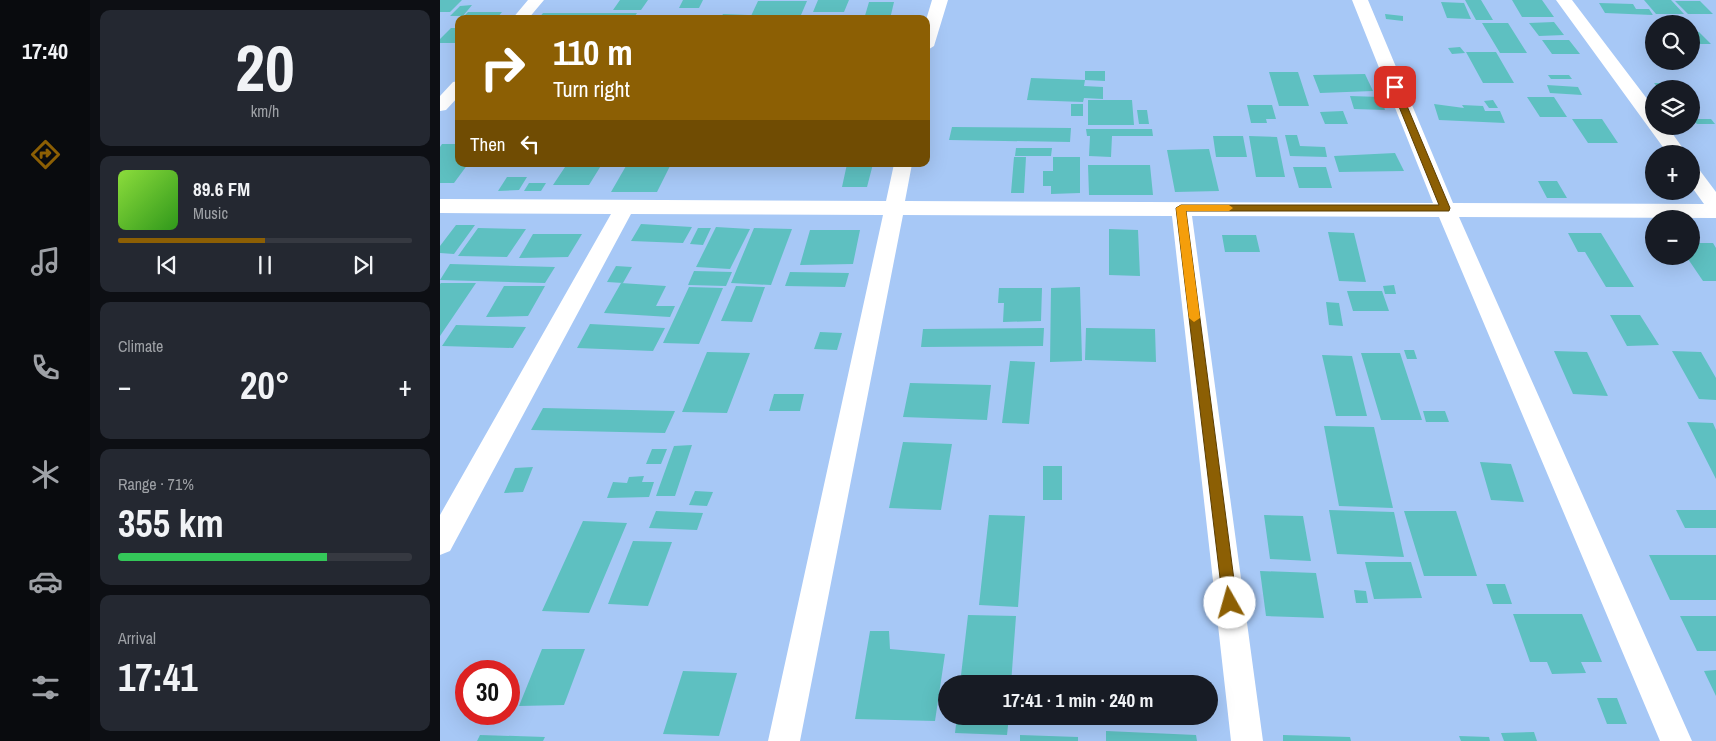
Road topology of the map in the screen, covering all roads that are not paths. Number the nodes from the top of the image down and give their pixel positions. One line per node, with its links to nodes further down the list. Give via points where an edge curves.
1 (536, 0): 5 (street)
2 (940, 0): 6 (street)
3 (1360, 0): 17 (street)
4 (1564, 0): 9 (street)
5 (523, 15)
6 (930, 33)
7 (455, 90): 8 (street)
8 (440, 106)
9 (1645, 109)
10 (903, 167): 15 (street)
11 (1700, 184): 13 (street)
12 (440, 206): 14 (street)
13 (1716, 206)
14 (626, 207): 15 (street); 19 (street)
15 (896, 208): 16 (street); 20 (street)
16 (1181, 208): 17 (street); 21 (street)
17 (1445, 208): 18 (street); 22 (street)
18 (1716, 211)
19 (440, 542)
20 (784, 741)
21 (1247, 741)
22 (1676, 741)

